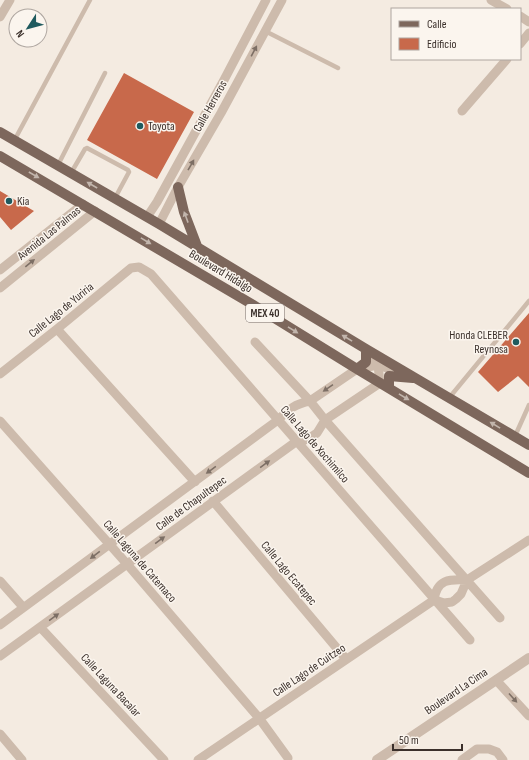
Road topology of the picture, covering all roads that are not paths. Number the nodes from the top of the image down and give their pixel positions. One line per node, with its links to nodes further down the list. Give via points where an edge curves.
1 (10, 0): 7 (street)
2 (90, 0): 16 (lane)
3 (266, 0): 24 (street, Calle Herreros)
4 (282, 0): 8 (street, Calle Herreros)
5 (491, 0): 6 (street)
6 (505, 8)
7 (0, 17)
8 (265, 31): 12 (lane); 20 (street, Calle Herreros, one-way to 8)
9 (529, 34): 10 (street)
10 (521, 43)
11 (506, 60): 14 (street)
12 (338, 68)
13 (105, 73): 18 (lane)
14 (462, 111)
15 (0, 132): 16 (main road, Boulevard Hidalgo / MEX 40)
16 (14, 141): 18 (main road, Boulevard Hidalgo / MEX 40)
17 (0, 156): 22 (main road, Boulevard Hidalgo / MEX 40, one-way to 22)
18 (58, 165): 19 (main road, Boulevard Hidalgo / MEX 40)
19 (71, 173): 21 (main road, Boulevard Hidalgo / MEX 40, one-way to 19); 21 (lane, via 87,148 128,170)
20 (178, 187): 25 (street, Calle Herreros); 28 (main road, one-way to 20)
21 (115, 198): 24 (main road, Boulevard Hidalgo / MEX 40)
22 (83, 204): 23 (main road, Boulevard Hidalgo / MEX 40); 26 (street, Avenida Las Palmas)
23 (95, 211): 27 (street, Avenida Las Palmas); 37 (main road, Boulevard Hidalgo / MEX 40, one-way to 37)
24 (147, 217): 25 (main road, Boulevard Hidalgo / MEX 40)
25 (159, 224): 28 (main road, Boulevard Hidalgo / MEX 40)
26 (56, 226): 27 (street); 30 (street, Avenida Las Palmas)
27 (65, 236): 31 (street, Avenida Las Palmas, one-way to 27)
28 (197, 246): 35 (main road, Boulevard Hidalgo / MEX 40, one-way to 28)
29 (139, 267): 33 (street, Calle Lago de Yuriria, via 131,268); 45 (street, Calle Lago de Xochimilco, via 151,274)
30 (0, 270)
31 (0, 288)
32 (529, 301): 42 (lane)
33 (57, 329): 38 (street, Calle Lago de Yuriria); 52 (street)
34 (255, 342): 43 (street, Calle Lago de Xochimilco)
35 (366, 349): 36 (street); 37 (main road, via 366,362); 39 (main road, Boulevard Hidalgo / MEX 40)
36 (378, 365): 37 (street, Calle de Chapultepec); 39 (street); 40 (street)
37 (357, 369): 40 (main road, Boulevard Hidalgo / MEX 40); 43 (street, Calle de Chapultepec, one-way to 43)
38 (0, 374)
39 (415, 378): 41 (main road, via 389,376); 42 (main road, Boulevard Hidalgo / MEX 40)
40 (380, 383): 41 (main road, Boulevard Hidalgo / MEX 40); 46 (street, Calle de Chapultepec)
41 (389, 388): 51 (main road, Boulevard Hidalgo / MEX 40, one-way to 51)
42 (449, 398): 48 (main road, Boulevard Hidalgo / MEX 40, one-way to 42)
43 (310, 401): 45 (street, Calle de Chapultepec, via 294,406); 46 (street, Calle Lago de Xochimilco)
44 (529, 405): 48 (lane)
45 (278, 420): 49 (street, Calle Lago de Xochimilco); 52 (street, Calle de Chapultepec, one-way to 52)
46 (325, 420): 49 (street, Calle de Chapultepec, via 317,433 305,440); 57 (street, Calle Lago de Xochimilco)
47 (0, 421): 55 (street, Calle Laguna de Catemaco)
48 (515, 436): 50 (main road, Boulevard Hidalgo / MEX 40)
49 (297, 441): 53 (street, Calle de Chapultepec, one-way to 49); 59 (street, Calle Lago de Xochimilco)
50 (529, 445)
51 (529, 472)
52 (195, 482): 55 (street, Calle de Chapultepec)
53 (214, 501): 56 (street, Calle de Chapultepec, one-way to 53); 67 (street, Calle Lago Ecatepec)
54 (529, 540): 57 (street)
55 (109, 544): 56 (street, Calle Laguna de Catemaco); 60 (street, Calle de Chapultepec, one-way to 60)
56 (127, 564): 63 (street, Calle de Chapultepec, one-way to 56); 70 (street, Calle Laguna de Catemaco)
57 (467, 580): 59 (street, via 453,579 438,586); 59 (street, via 461,594 452,602); 61 (street, Calle Lago de Xochimilco)
58 (0, 581): 60 (street)
59 (434, 600): 64 (street, Calle Lago de Xochimilco); 67 (street, Calle Lago de Cuitzeo)
60 (23, 607): 62 (street, Calle de Chapultepec)
61 (500, 618)
62 (0, 625)
63 (40, 627): 65 (street, Calle de Chapultepec); 74 (street, Calle Laguna Bacalar)
64 (470, 640)
65 (0, 656)
66 (529, 658): 68 (street, Boulevard La Cima)
67 (346, 659): 70 (street, Calle Lago de Cuitzeo)
68 (496, 680): 69 (street, one-way to 69); 76 (street, Boulevard La Cima)
69 (529, 716)
70 (259, 718): 72 (street, Calle Laguna de Catemaco); 75 (street, Calle Lago de Cuitzeo)
71 (0, 734): 73 (street)
72 (288, 758)
73 (22, 760)
74 (164, 760)
75 (198, 760)
76 (377, 760)
77 (462, 760): 78 (street, via 477,749 497,752)
78 (503, 760)

